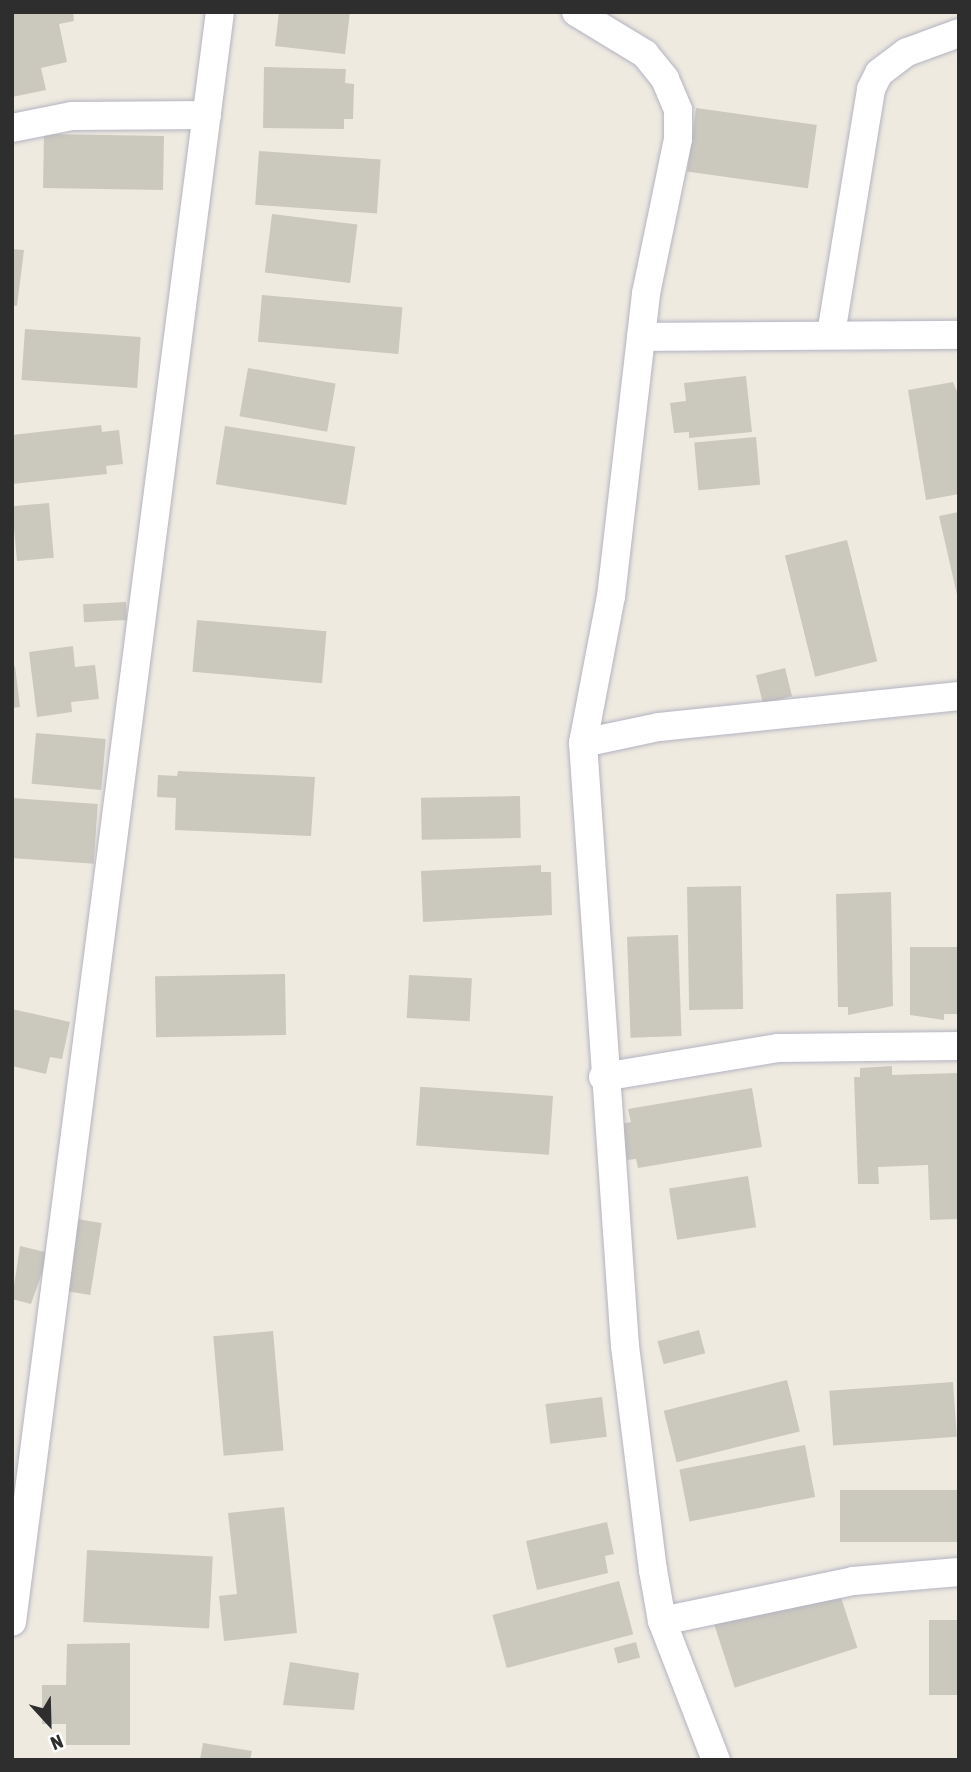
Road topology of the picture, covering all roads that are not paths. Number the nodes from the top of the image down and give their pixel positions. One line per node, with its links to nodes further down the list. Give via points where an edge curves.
1 (220, 12): 4 (street)
2 (576, 12): 8 (street, via 645,54 665,79 678,110)
3 (959, 33): 6 (street, via 907,52 879,73 871,89)
4 (207, 115): 5 (street, via 72,116); 15 (street)
5 (12, 128)
6 (831, 334): 7 (street); 8 (street)
7 (959, 335)
8 (641, 337): 10 (street, via 611,596)
9 (959, 696): 10 (street, via 659,727)
10 (583, 743): 12 (street)
11 (959, 1046): 12 (street, via 779,1048)
12 (603, 1077): 14 (street, via 625,1346)
13 (959, 1572): 14 (street, via 853,1581)
14 (662, 1621): 16 (street)
15 (12, 1622)
16 (716, 1760)

